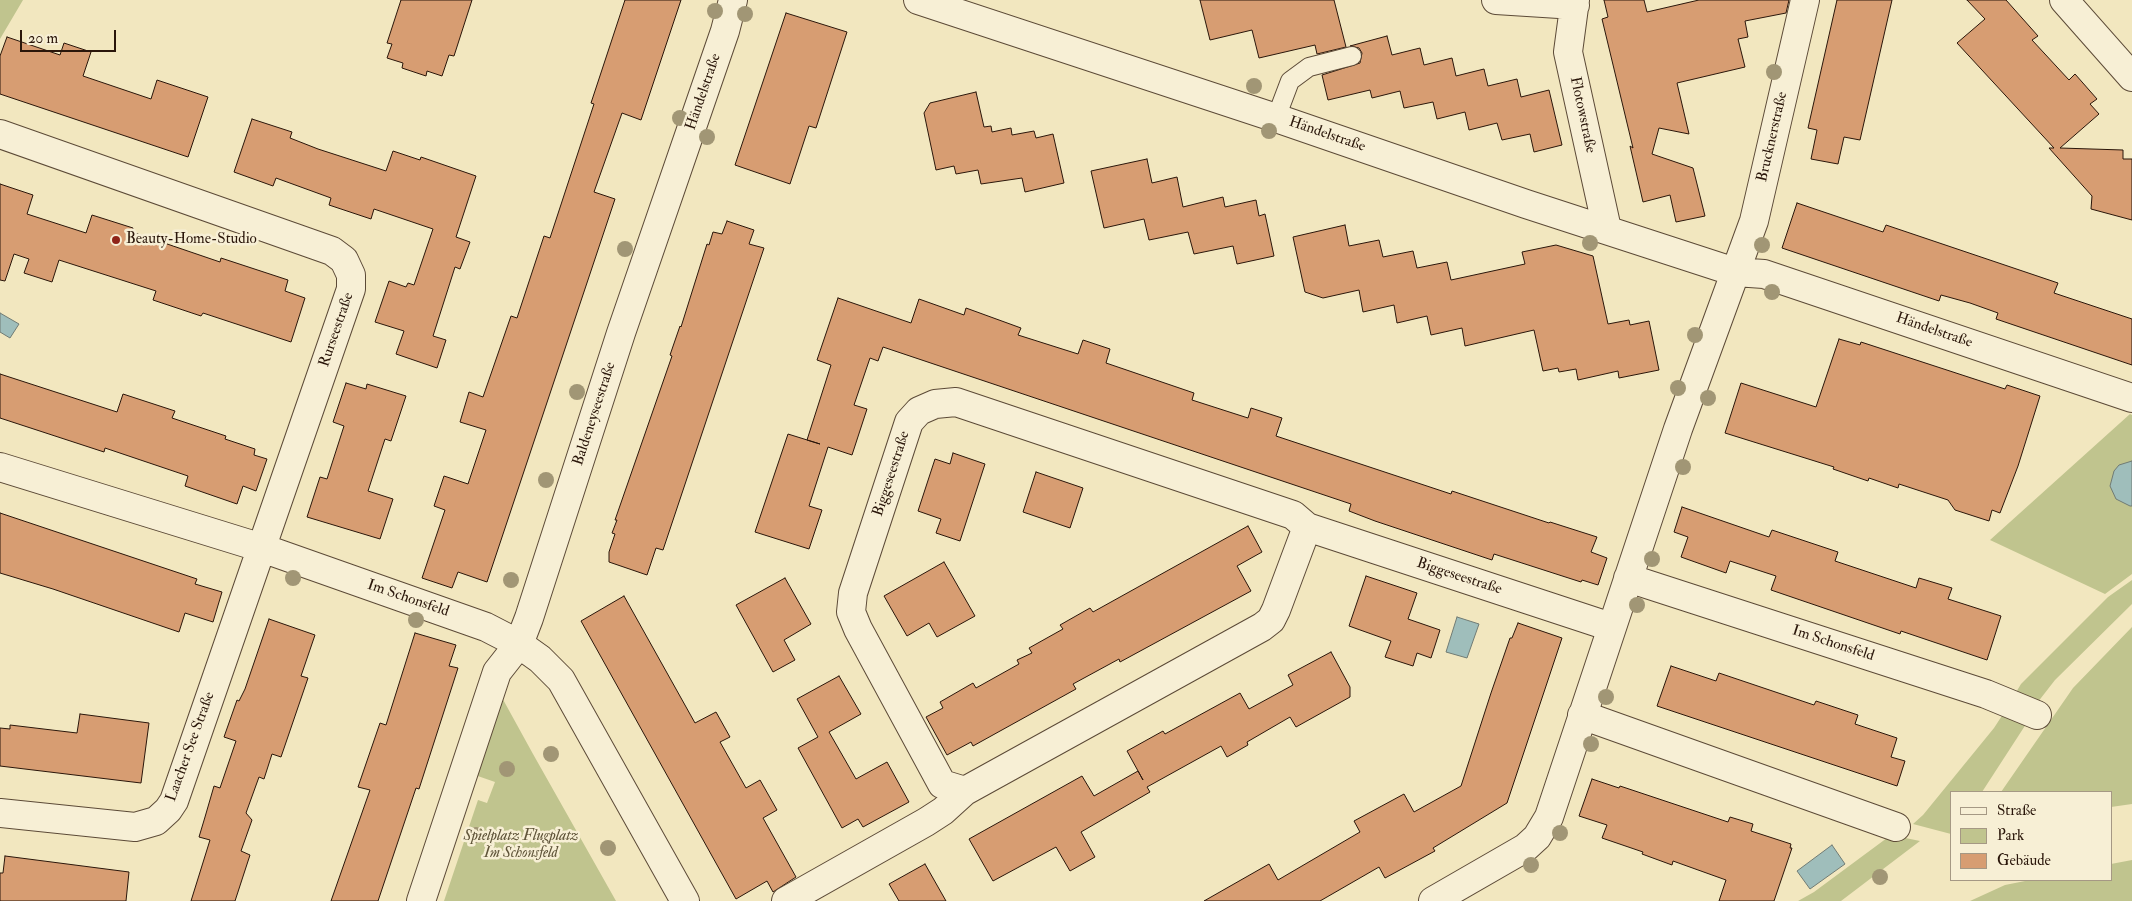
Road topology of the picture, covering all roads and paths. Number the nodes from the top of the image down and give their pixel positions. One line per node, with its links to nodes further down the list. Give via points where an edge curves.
1 (733, 0): 11 (street, Händelstraße)
2 (1496, 0): 6 (street)
3 (1805, 0): 13 (street, Brucknerstraße, via 1754,221)
4 (2064, 0): 8 (street)
5 (927, 1): 9 (street, Händelstraße)
6 (1575, 2): 12 (street, Flotowstraße, via 1568,52)
7 (1352, 56): 9 (lane, via 1308,66 1290,81)
8 (2132, 76)
9 (1276, 118): 12 (street, Händelstraße)
10 (0, 134): 17 (street, Rurseestraße, via 332,251 344,260 351,275 351,289)
11 (672, 184): 20 (street, Baldeneyseestraße)
12 (1607, 229): 13 (street, Händelstraße)
13 (1735, 272): 14 (street, Händelstraße, via 1764,274); 18 (street)
14 (2132, 398)
15 (0, 467): 17 (street, Im Schonsfeld)
16 (1307, 527): 19 (street, Biggeseestraße); 23 (street, via 1271,620 1262,627); 23 (street, Biggeseestraße, via 1293,515 956,402 935,404 918,411 909,422 854,593 851,612 942,784)
17 (262, 548): 20 (street, Im Schonsfeld, via 486,627); 24 (street, Laacher See Straße, via 174,801 168,810 156,821 135,827)
18 (1628, 578): 19 (street); 21 (street, Im Schonsfeld, via 1986,694)
19 (1611, 627): 22 (street)
20 (519, 644): 26 (street, via 496,672); 27 (street, Im Schonsfeld, via 560,680)
21 (2037, 715)
22 (1582, 716): 25 (street); 29 (street, via 1549,817 1537,837 1525,848)
23 (965, 791): 28 (street, via 926,822)
24 (0, 813)
25 (1896, 827)
26 (421, 901)
27 (685, 901)
28 (786, 901)
29 (1433, 901)

